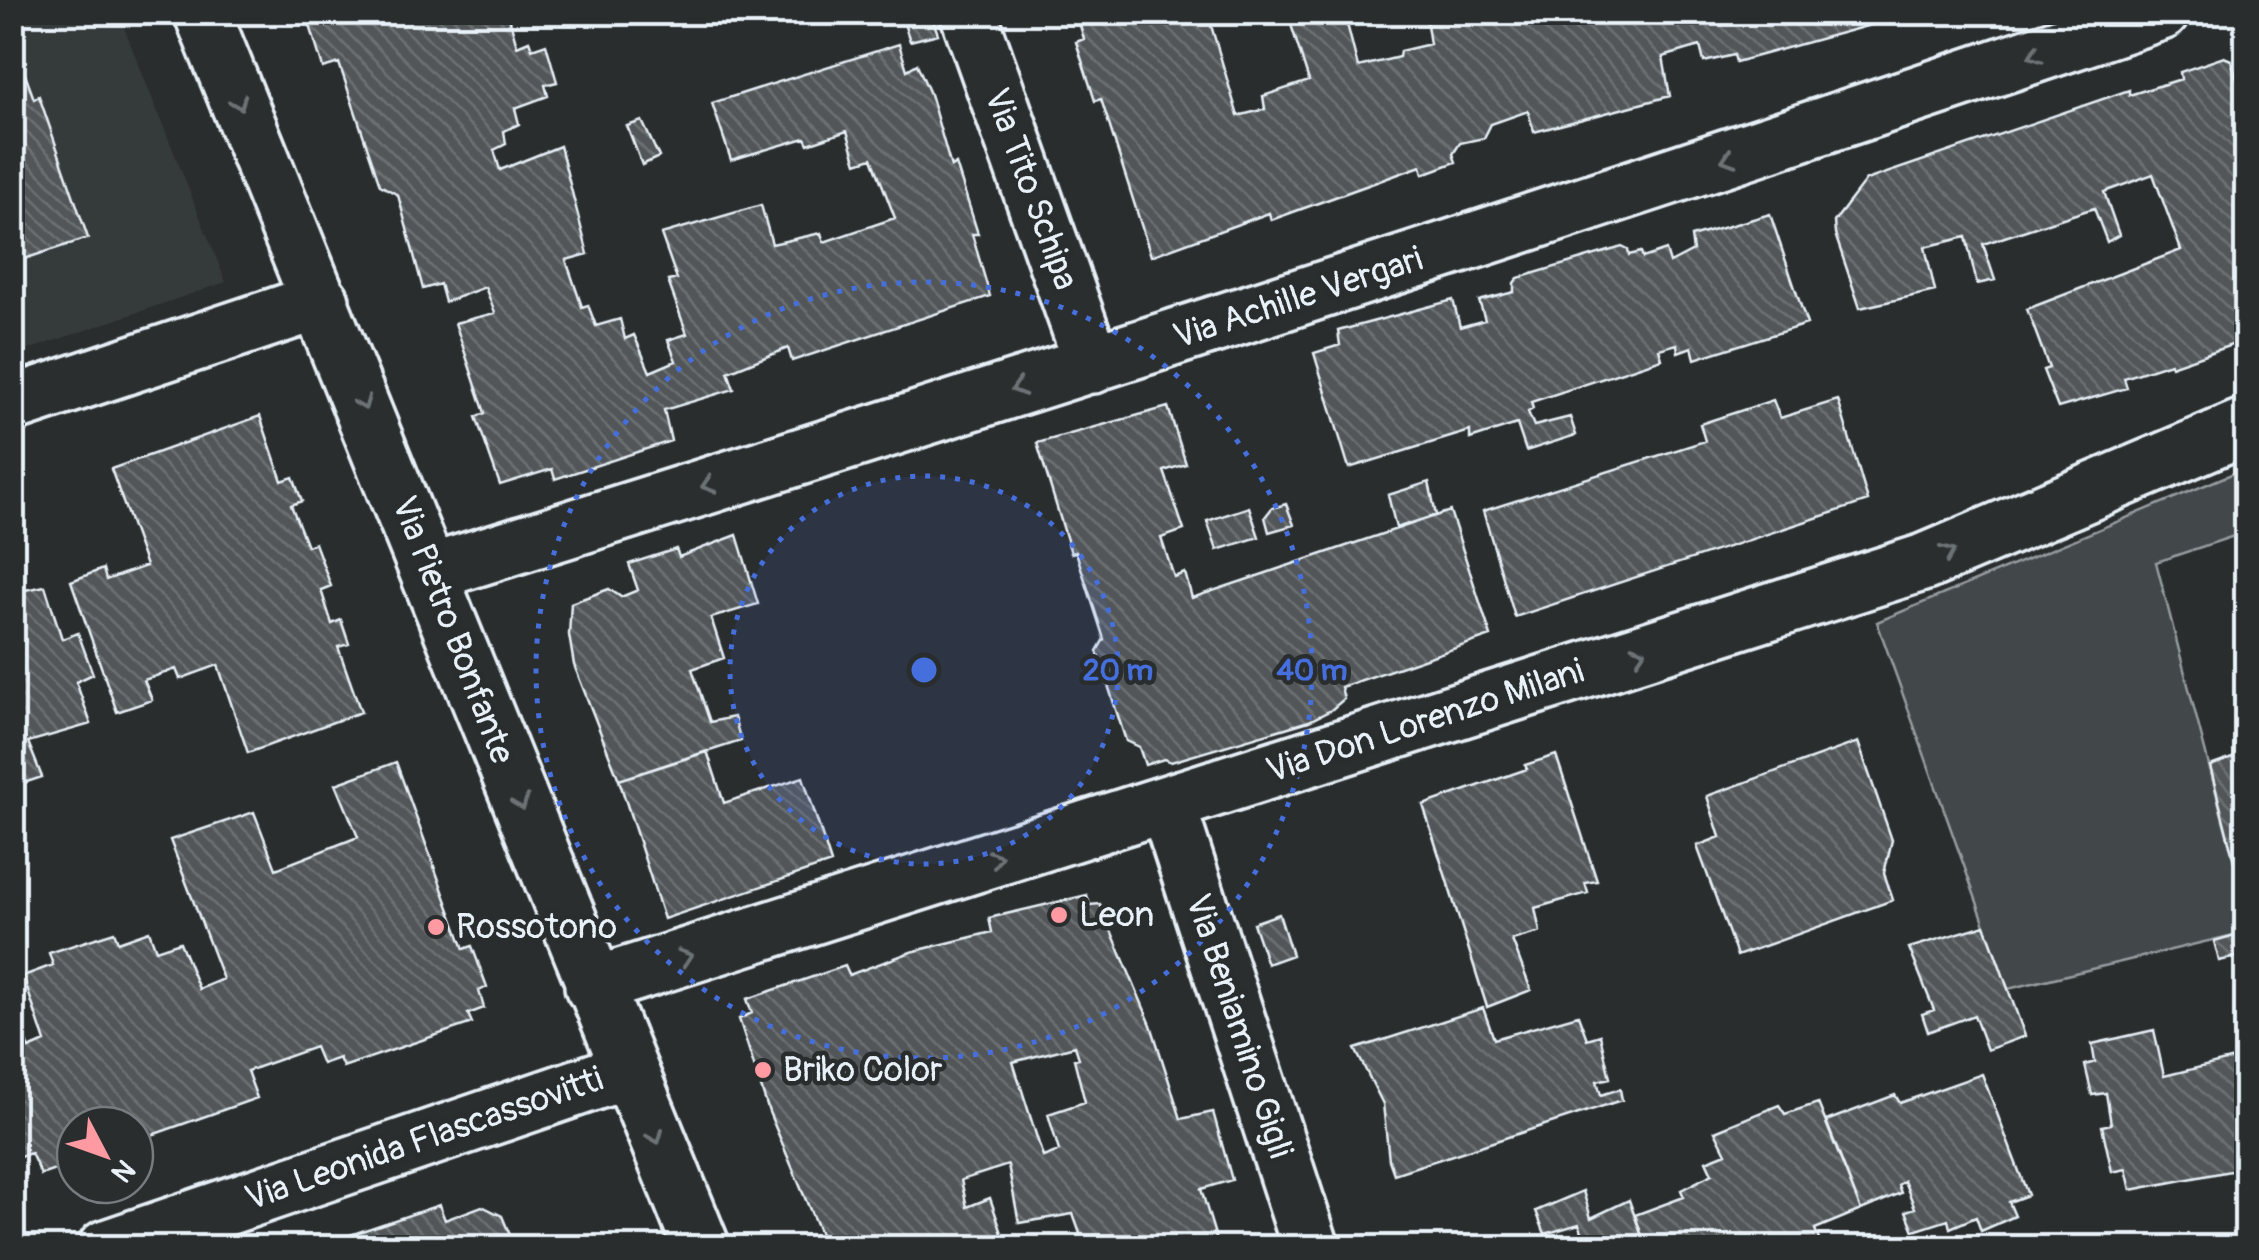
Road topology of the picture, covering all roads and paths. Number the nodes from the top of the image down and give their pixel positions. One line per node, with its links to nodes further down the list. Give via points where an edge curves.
1 (202, 12): 4 (street, Via Pietro Bonfante, one-way to 4)
2 (968, 12): 5 (street, Via Tito Schipa)
3 (2161, 12): 5 (street, Via Achille Vergari, one-way to 5)
4 (322, 301): 6 (street); 8 (street, Via Pietro Bonfante, one-way to 8)
5 (1093, 364): 8 (street, Via Achille Vergari, one-way to 8)
6 (12, 404)
7 (2246, 426): 9 (street, Via Don Lorenzo Milani, one-way to 7, via 1926,562)
8 (432, 572): 10 (street, Via Pietro Bonfante, one-way to 10)
9 (1166, 804): 10 (street, Via Don Lorenzo Milani, one-way to 9); 14 (street, Via Beniamino Gigli)
10 (593, 986): 11 (street, Via Pietro Bonfante)
11 (629, 1070): 12 (street, Via Leonida Flascassovitti); 13 (street, Via Pietro Bonfante, one-way to 13)
12 (106, 1248)
13 (702, 1248)
14 (1311, 1248)

